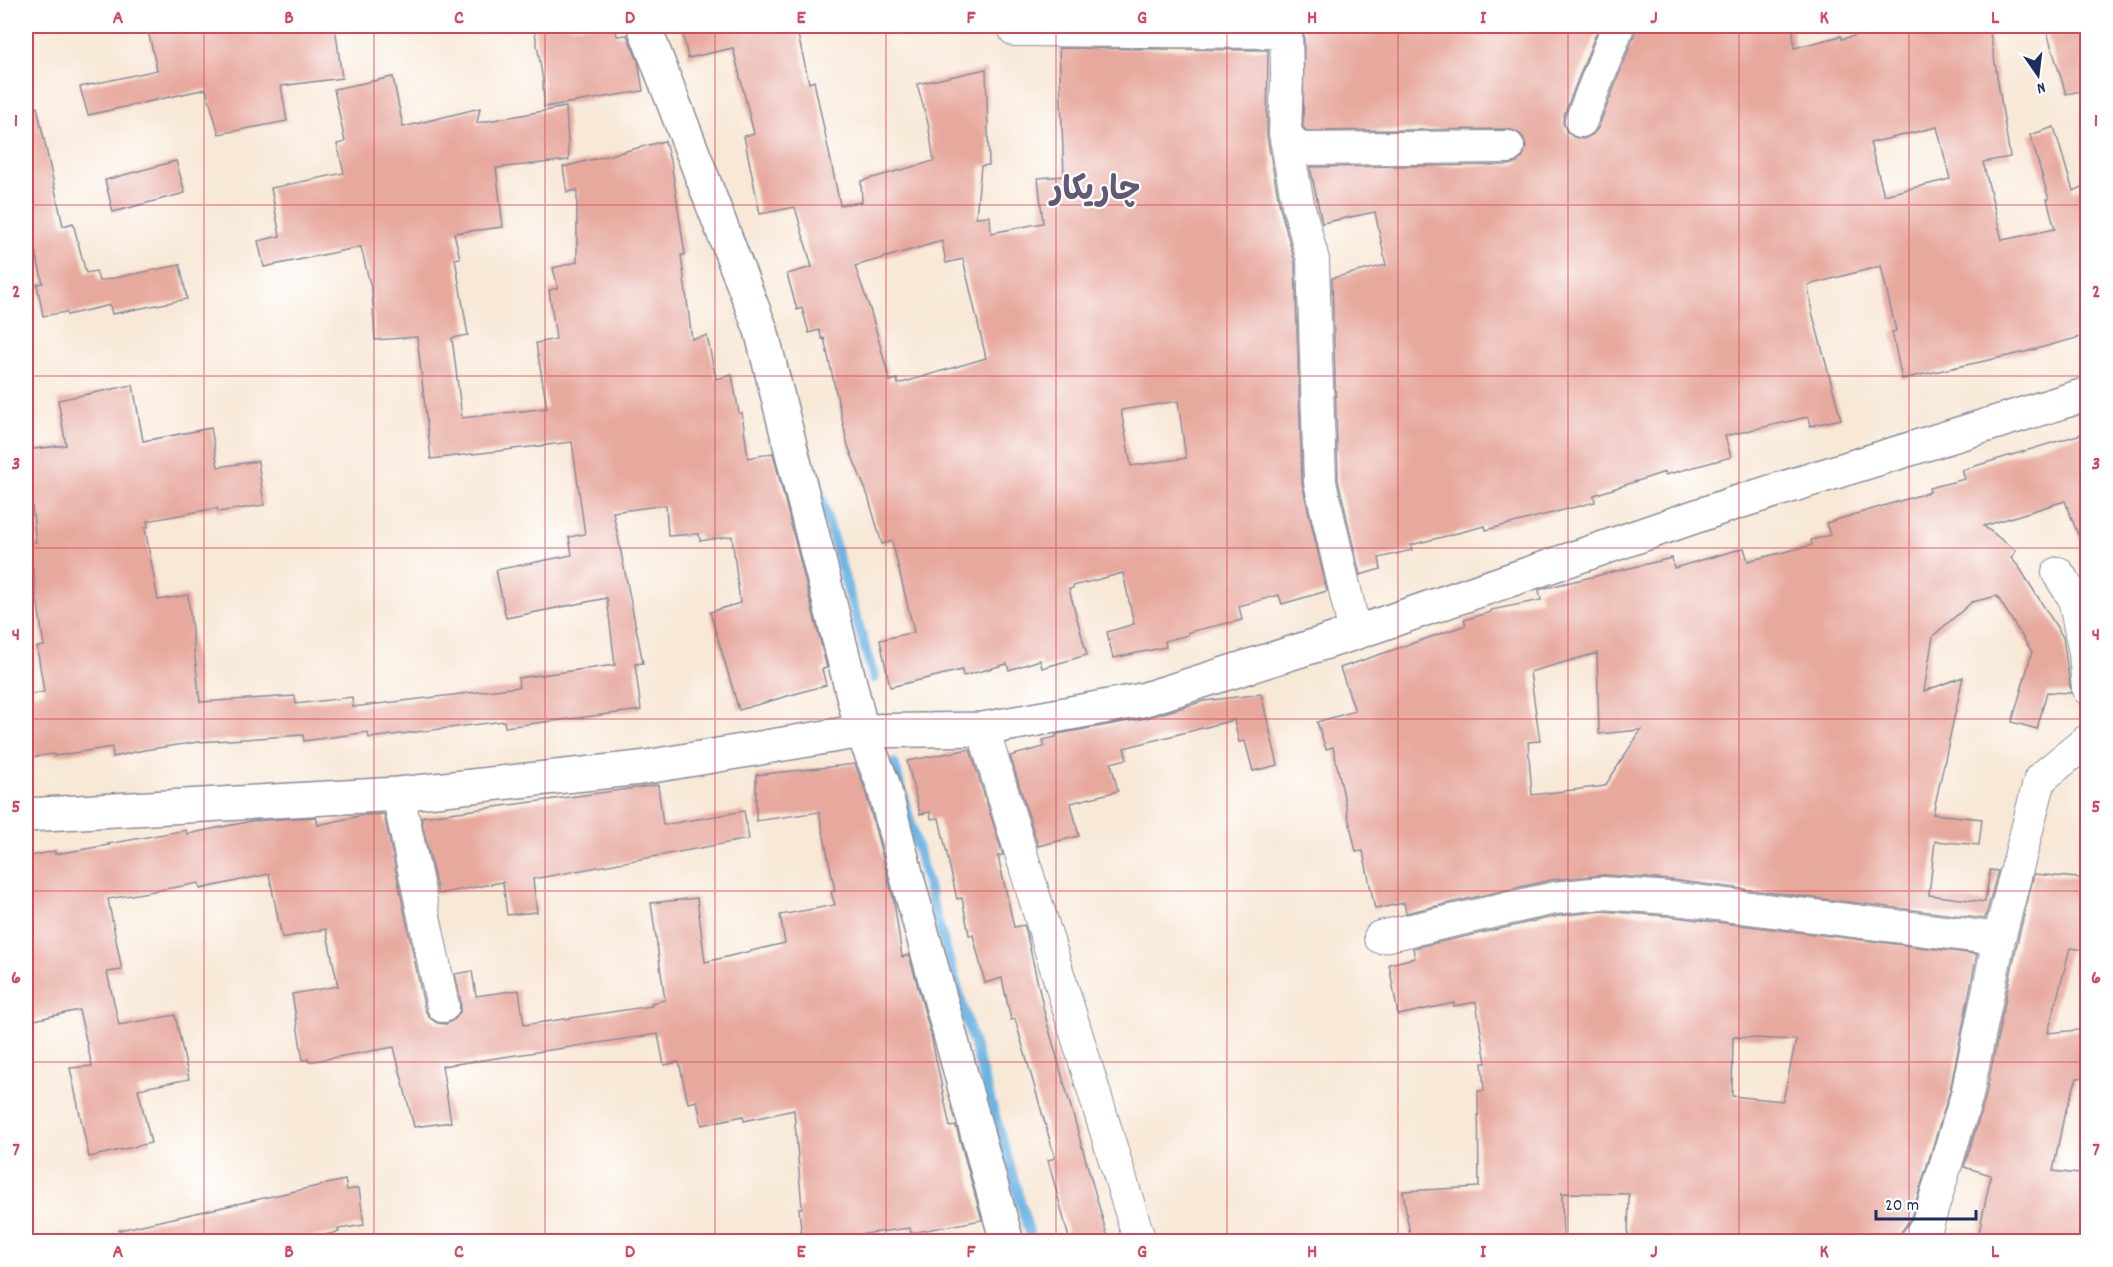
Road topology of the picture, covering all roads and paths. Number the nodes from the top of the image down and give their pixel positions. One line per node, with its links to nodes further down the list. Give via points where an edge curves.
1 (644, 26): 13 (main road, via 761,330)
2 (1618, 26): 5 (street)
3 (1286, 29): 4 (street); 6 (street)
4 (1015, 30)
5 (1581, 121)
6 (1284, 133): 7 (street, via 1298,149); 10 (street, via 1313,260 1320,482)
7 (1508, 147)
8 (2088, 394): 10 (main road, via 1732,504)
9 (2058, 573): 11 (street, via 2074,598)
10 (1355, 633): 12 (main road, via 1142,700)
11 (2088, 689)
12 (983, 729): 13 (main road); 21 (street)
13 (862, 731): 15 (main road, via 640,768); 20 (main road, via 884,784)
14 (2088, 740): 18 (street, via 2040,779)
15 (398, 794): 16 (main road); 19 (street)
16 (26, 815)
17 (1380, 937): 18 (street, via 1555,898 1602,892)
18 (1999, 939): 22 (street, via 1967,1095 1928,1226)
19 (443, 1006)
20 (1007, 1242)
21 (1140, 1242)
22 (1916, 1242)

